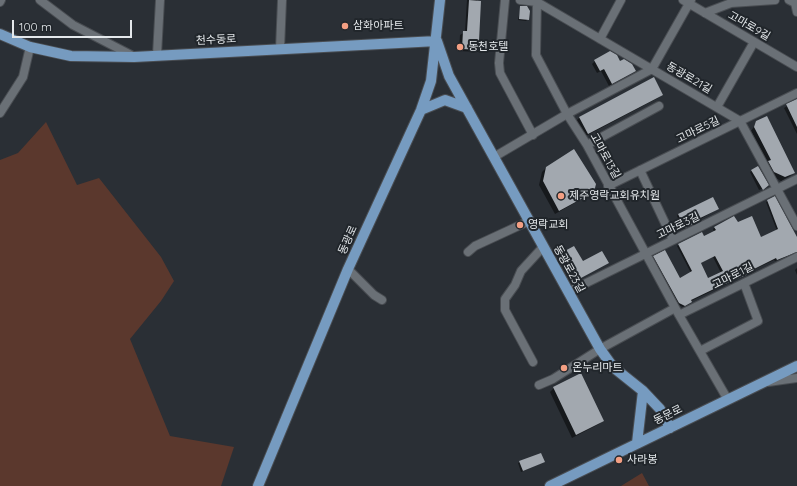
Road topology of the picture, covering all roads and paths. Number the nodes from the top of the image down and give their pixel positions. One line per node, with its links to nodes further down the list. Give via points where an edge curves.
1 (40, 0): 21 (street, via 73,25)
2 (160, 0): 20 (street)
3 (282, 0): 19 (street)
4 (440, 0): 16 (main road, 동광로)
5 (506, 0): 32 (street, via 500,72)
6 (520, 0): 10 (street, 동광로21길)
7 (621, 0): 15 (street)
8 (775, 0): 13 (street, via 731,3)
9 (789, 0): 12 (street, via 795,3)
10 (537, 1): 15 (street, 동광로21길); 30 (street, 고마로13길, via 536,55)
11 (688, 1): 13 (street, 고마로9길); 23 (street, 고마로9길)
12 (797, 12)
13 (705, 13): 17 (street, 고마로9길)
14 (0, 34): 18 (main road, 천수동로)
15 (600, 39): 23 (street, 동광로21길)
16 (437, 41): 19 (main road, 천수동로); 27 (main road, 동광로23길, via 449,76); 28 (main road, 동광로, via 431,81)
17 (754, 42): 22 (street, 고마로9길); 26 (street)
18 (30, 47): 21 (main road, 천수동로, via 71,56); 29 (street, via 23,77)
19 (280, 49): 20 (main road, 천수동로)
20 (157, 55): 21 (main road, 천수동로)
21 (134, 57)
22 (797, 67)
23 (652, 69): 26 (street, 동광로21길); 30 (street)
24 (797, 93): 31 (street, 고마로5길)
25 (659, 106): 33 (street)
26 (717, 107): 31 (street, 동광로21길)
27 (467, 108): 28 (main road, via 445,100); 34 (main road, 동광로23길)
28 (420, 110): 47 (main road, 동광로)
29 (0, 113)
30 (567, 114): 32 (street); 33 (street, 고마로13길)
31 (740, 121): 35 (street, 고마로5길); 38 (street)
32 (533, 135): 34 (street)
33 (587, 145): 37 (street, 고마로13길)
34 (494, 157): 40 (main road, 동광로23길)
35 (640, 170): 37 (street, 고마로5길); 42 (street)
36 (797, 179): 38 (street, 고마로3길)
37 (608, 186): 45 (street, 고마로13길)
38 (777, 189): 39 (street); 42 (street, 고마로3길)
39 (794, 213): 41 (street)
40 (529, 221): 43 (main road, 동광로23길); 44 (street, via 475,246)
41 (797, 226)
42 (673, 240): 45 (street, 고마로3길)
43 (543, 247): 49 (main road, 동광로23길); 55 (street, via 521,271 505,299 505,310)
44 (468, 252)
45 (647, 253): 49 (street, 고마로3길); 51 (street, 고마로13길)
46 (797, 257): 48 (street, 고마로1길)
47 (348, 269): 50 (street); 64 (main road, 동광로)
48 (744, 283): 52 (street, 고마로1길); 54 (street, via 758,321)
49 (568, 292): 53 (main road, 동광로23길)
50 (382, 300)
51 (675, 308): 52 (street, 고마로13길); 53 (street)
52 (679, 315): 54 (street, 고마로13길)
53 (600, 349): 59 (street); 60 (main road, 동광로23길, via 613,367)
54 (700, 351): 61 (street, 고마로13길)
55 (533, 362)
56 (797, 366): 58 (main road, 동문로)
57 (797, 378): 58 (street)
58 (763, 383): 61 (main road, 동문로)
59 (539, 385)
60 (643, 391): 62 (main road, 동광로23길, via 660,409); 63 (main road)
61 (728, 400): 62 (main road, 동문로)
62 (670, 428): 63 (main road, 동문로)
63 (637, 443): 65 (main road, 동문로)
64 (258, 486)
65 (550, 486)

